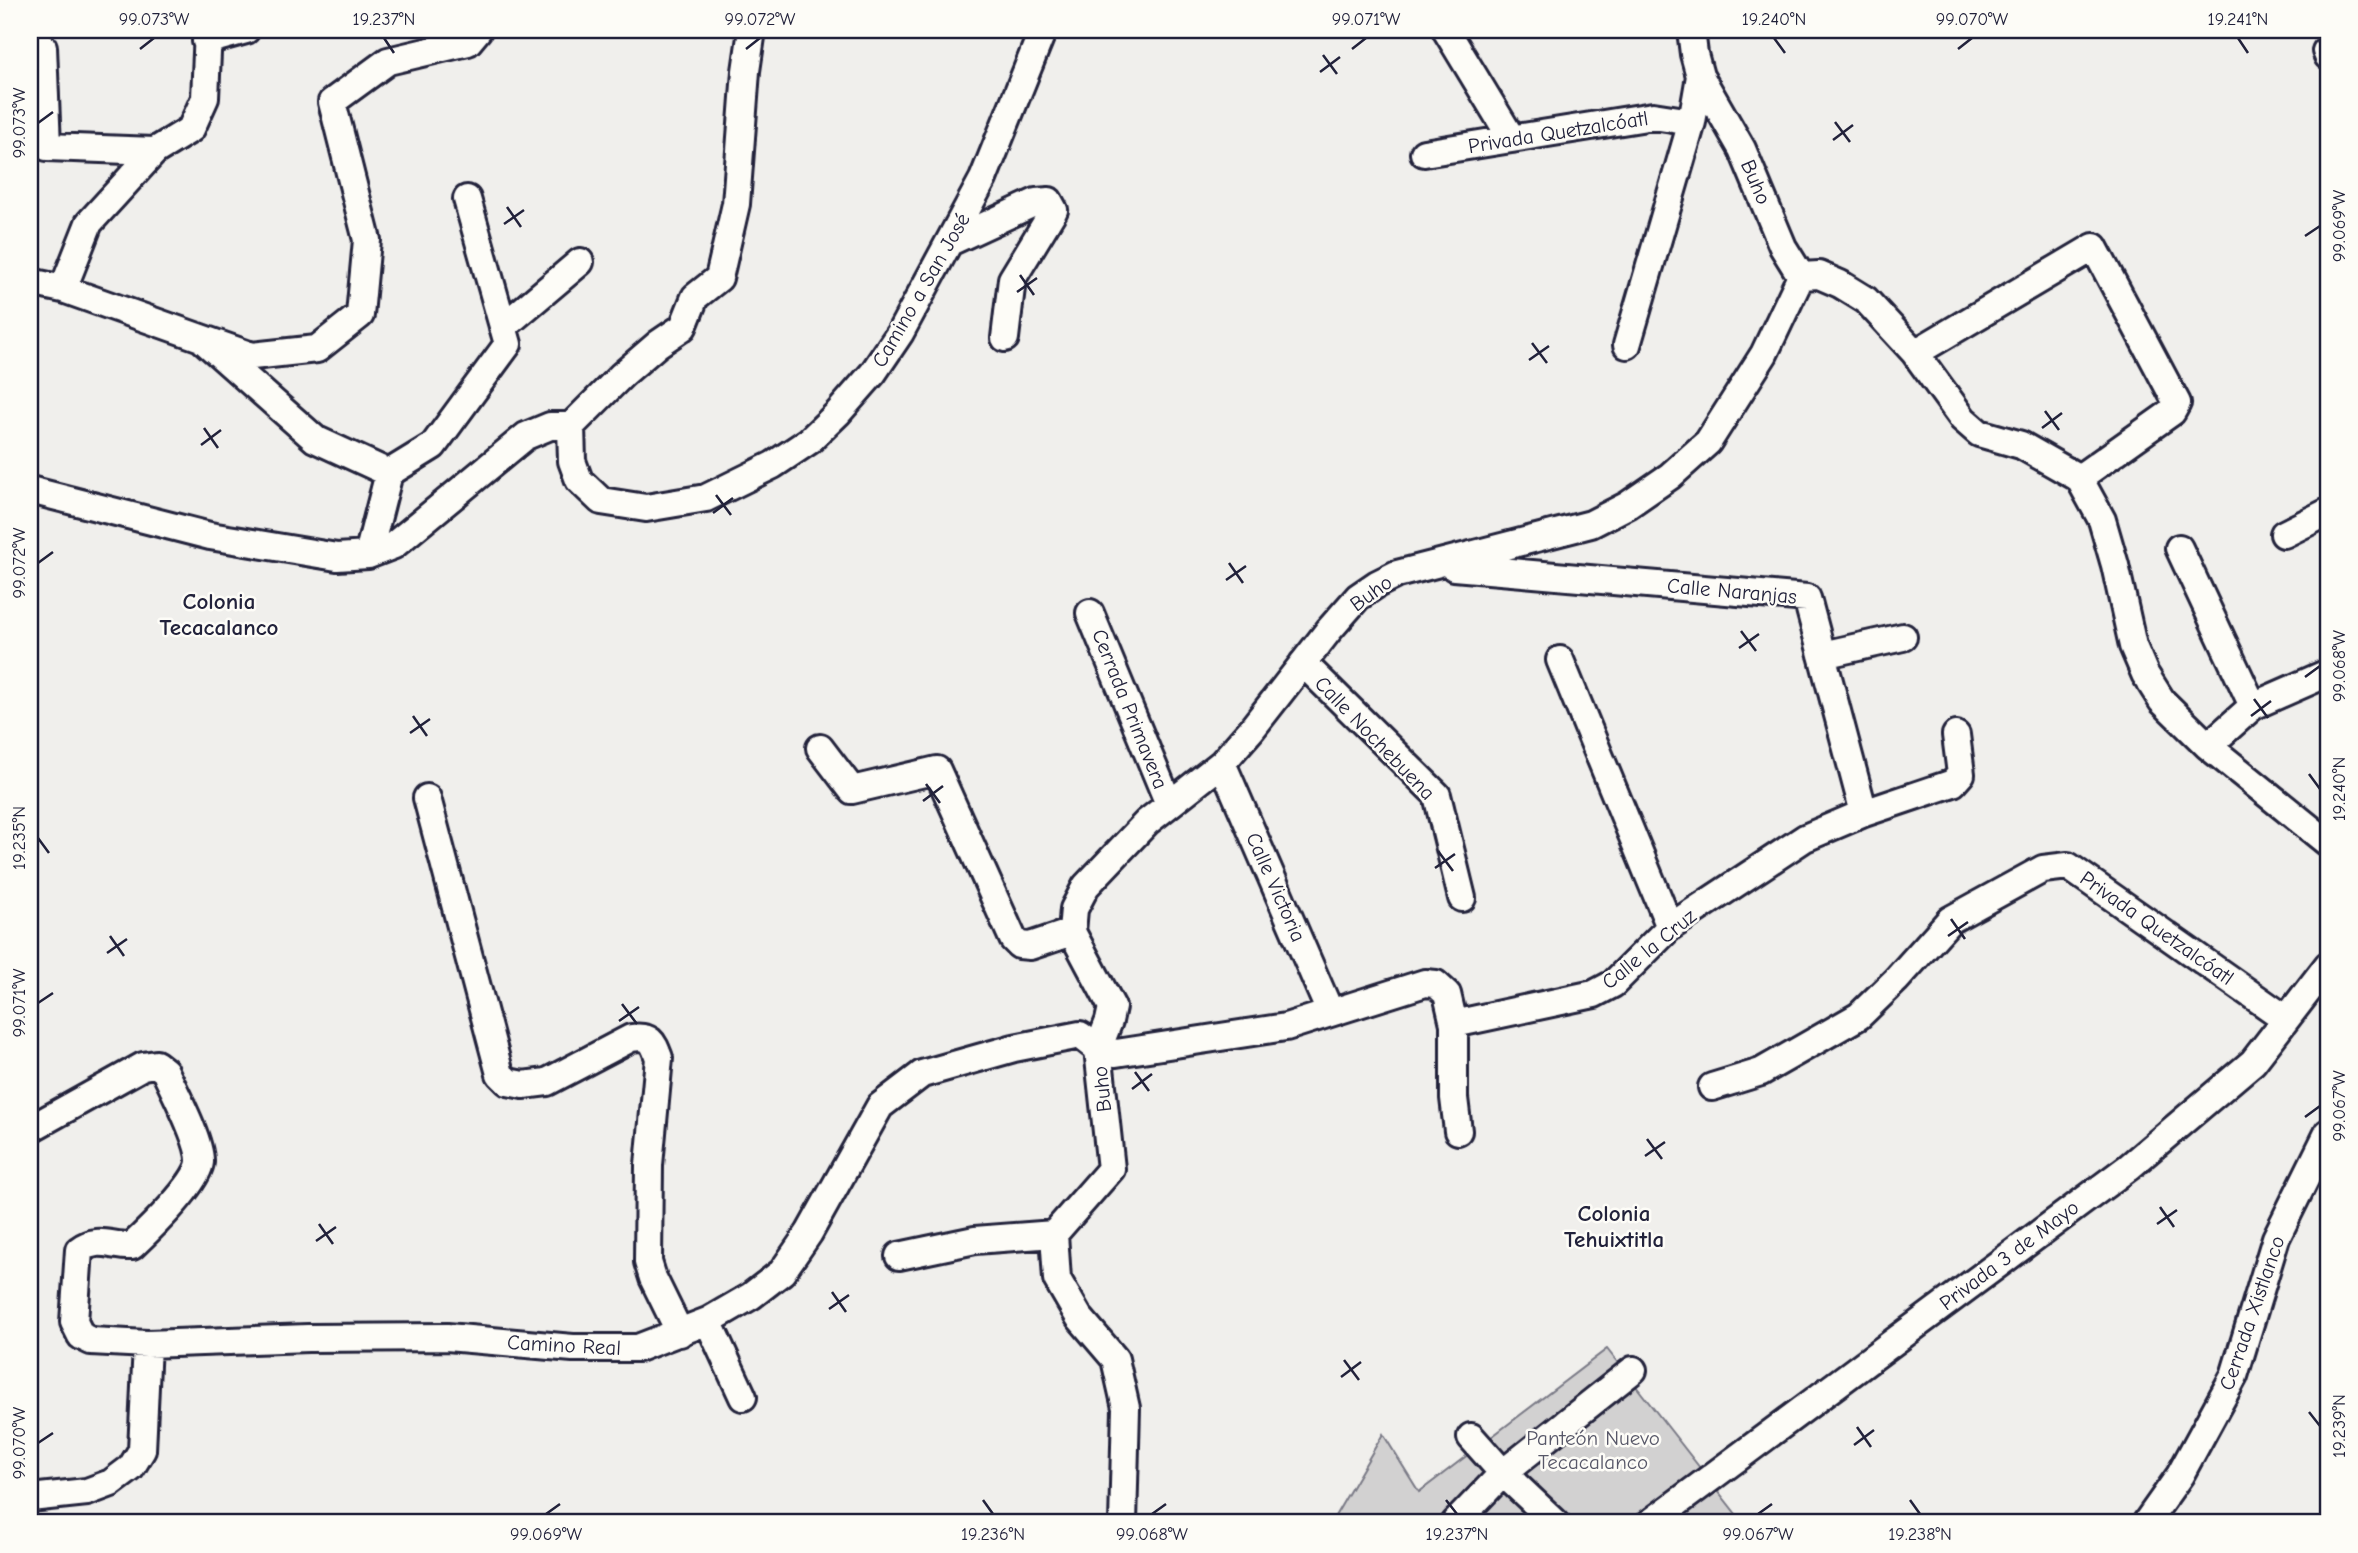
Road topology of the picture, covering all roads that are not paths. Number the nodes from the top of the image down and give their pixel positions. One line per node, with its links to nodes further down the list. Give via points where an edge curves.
1 (246, 30): 7 (street)
2 (478, 30): 21 (street, via 468,42 388,61 332,102 367,240 360,315 317,349 252,356)
3 (752, 30): 25 (street, via 736,204 719,278 695,297 683,327 658,344)
4 (1043, 30): 15 (street, Camino a San José, via 983,179)
5 (1446, 30): 11 (street)
6 (1691, 30): 9 (street, Buho)
7 (207, 35): 12 (street, via 205,97 191,128)
8 (43, 47): 12 (street, via 47,147)
9 (1700, 76): 10 (street); 17 (street, Buho, via 1742,149 1783,247)
10 (1692, 122): 11 (street, Privada Quetzalcóatl, via 1653,116); 23 (street)
11 (1512, 139): 13 (street, Privada Quetzalcóatl)
12 (155, 150): 19 (street, via 89,223)
13 (1424, 153)
14 (467, 199): 20 (street)
15 (951, 242): 22 (street, via 1036,202 1049,201 1054,210 1012,279); 25 (street, Camino a San José, via 900,333 838,413 809,441 773,465 706,498 646,508 601,501 579,480 572,461)
16 (580, 262): 20 (street)
17 (1801, 276): 24 (street, via 1819,275 1866,300); 33 (street, Buho, via 1764,354 1708,442 1670,476 1591,524)
18 (30, 282): 19 (street)
19 (63, 289): 21 (street)
20 (503, 327): 26 (street, via 508,344 433,446)
21 (201, 338): 26 (street, via 315,439)
22 (1005, 338)
23 (1627, 345)
24 (1915, 353): 27 (street, via 1963,419 1979,433 2021,445); 27 (street, via 2094,247 2177,403 2172,412)
25 (571, 426): 32 (street, via 550,426 526,436 394,545)
26 (389, 473): 32 (street)
27 (2079, 478): 42 (street, via 2102,520 2133,646 2145,674 2162,701)
28 (30, 490): 32 (street, via 210,537 337,557)
29 (2328, 512): 30 (street)
30 (2284, 534)
31 (2179, 548): 40 (street)
32 (368, 555)
33 (1434, 565): 36 (street, Calle Naranjas, via 1807,598); 38 (street, Buho, via 1397,574 1367,590)
34 (1090, 613): 46 (street, Cerrada Primavera)
35 (1903, 637): 36 (street)
36 (1822, 656): 47 (street, Calle Naranjas)
37 (1560, 660): 50 (street)
38 (1303, 663): 44 (street, Buho); 49 (street, Calle Nochebuena, via 1437,795)
39 (2328, 673): 40 (street)
40 (2253, 706): 42 (street)
41 (1956, 735): 47 (street, Calle la Cruz, via 1961,774 1953,783)
42 (2208, 746): 48 (street)
43 (820, 748): 51 (street, via 852,790 937,770 1013,939 1030,946)
44 (1222, 763): 46 (street, Buho); 53 (street, Calle Victoria)
45 (427, 799): 64 (street, via 500,1074 515,1084 547,1082 631,1038 643,1037 653,1043 659,1058 649,1165 648,1262)
46 (1169, 804): 51 (street, Buho, via 1086,886 1074,909)
47 (1864, 813): 50 (street, Calle la Cruz, via 1805,838)
48 (2328, 843)
49 (1462, 898)
50 (1670, 927): 55 (street, Calle la Cruz, via 1613,984 1594,994)
51 (1072, 932): 56 (street, Buho, via 1112,1007)
52 (2328, 965): 54 (street, Privada 3 de Mayo)
53 (1330, 1012): 55 (street, via 1425,983 1447,994); 56 (street, via 1286,1027 1116,1053)
54 (2286, 1019): 57 (street, Privada Quetzalcóatl, via 2068,866 2055,867 2043,869 1950,920 1859,1016 1761,1072); 74 (street, Privada 3 de Mayo, via 2253,1062 2129,1167)
55 (1454, 1024): 59 (street)
56 (1098, 1049): 61 (street, Buho, via 1111,1169); 63 (street, Camino Real, via 1080,1035 922,1074 880,1105 809,1233 782,1272)
57 (1712, 1087)
58 (30, 1129): 65 (street, Camino Real, via 143,1066 156,1064 165,1070 198,1147 195,1178 132,1246 99,1241 79,1250 74,1322 81,1336 91,1341)
59 (1458, 1131)
60 (2328, 1133): 75 (street, Cerrada Xistlanco, via 2276,1238 2234,1376 2180,1475)
61 (1054, 1234): 62 (street, via 975,1240); 71 (street, via 1057,1279 1079,1317 1115,1359 1126,1408)
62 (899, 1256)
63 (708, 1321): 64 (street, Camino Real); 67 (street)
64 (680, 1333): 65 (street, Camino Real, via 638,1348 573,1348 447,1337)
65 (147, 1344): 70 (street, via 142,1450 131,1468 111,1483 87,1492)
66 (1633, 1370): 69 (street)
67 (743, 1397)
68 (1471, 1437): 69 (street)
69 (1503, 1473): 72 (street); 73 (street)
70 (30, 1498)
71 (1123, 1523)
72 (1455, 1523)
73 (1556, 1523)
74 (1650, 1523)
75 (2146, 1523)

